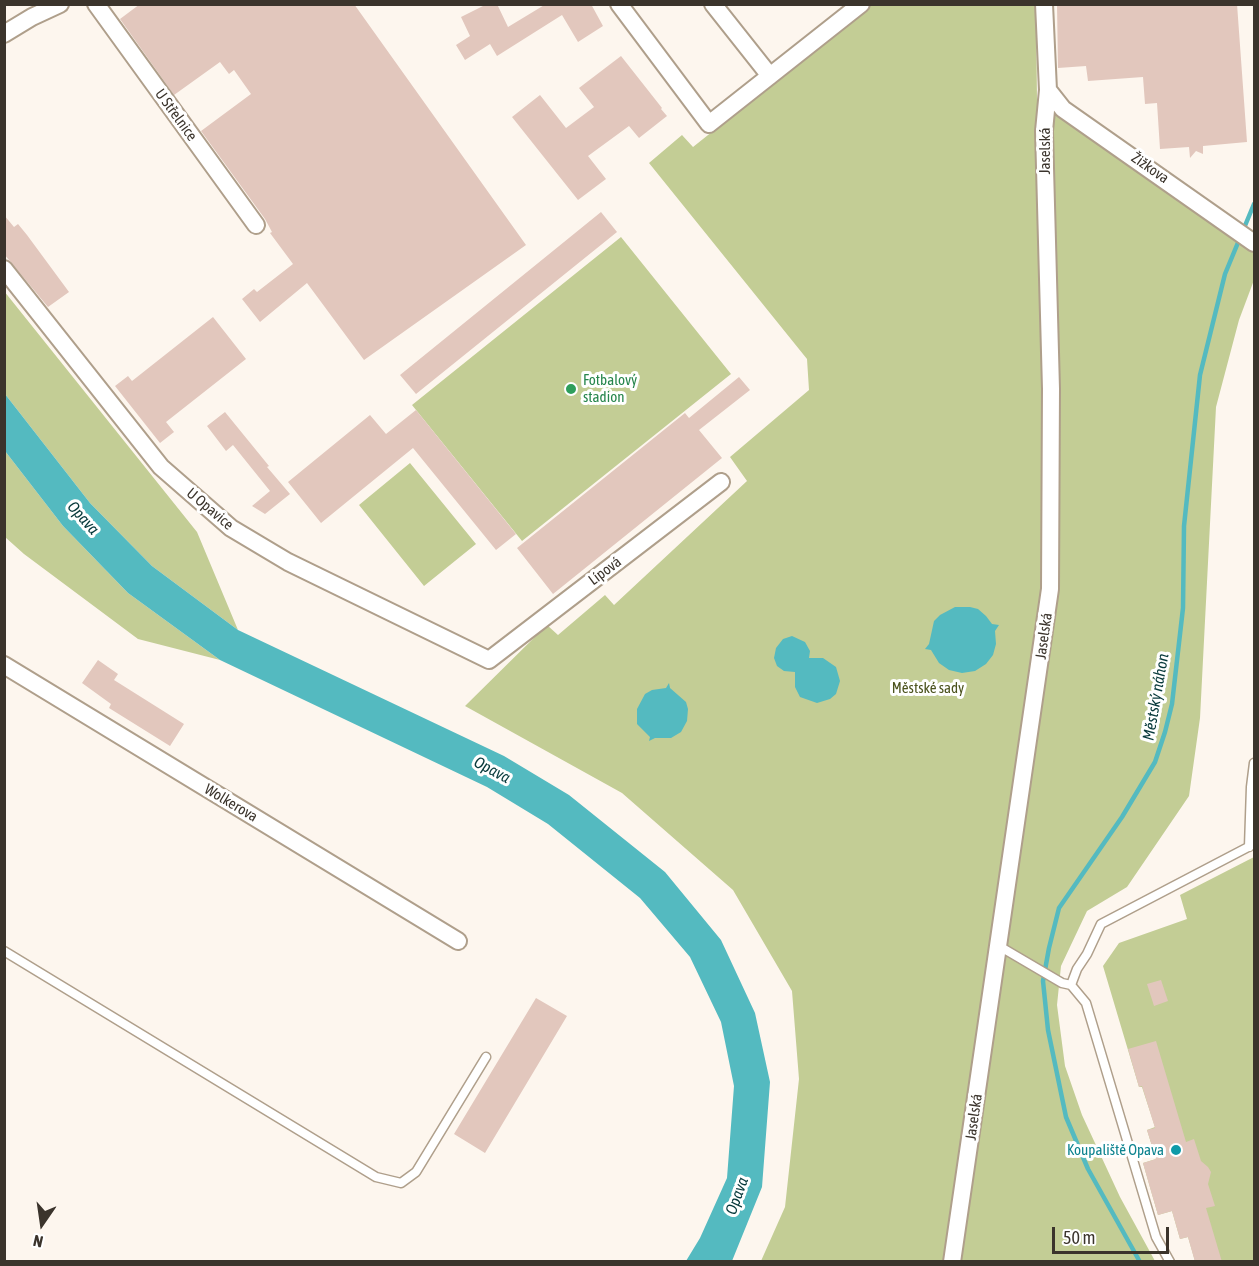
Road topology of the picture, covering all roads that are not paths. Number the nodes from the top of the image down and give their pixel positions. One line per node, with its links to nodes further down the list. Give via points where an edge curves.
1 (60, 4): 7 (street)
2 (96, 4): 10 (street, U Střelnice)
3 (619, 4): 8 (street, via 709,124)
4 (713, 4): 8 (street)
5 (861, 4): 8 (street)
6 (1044, 4): 9 (street, Jaselská)
7 (4, 34)
8 (770, 76)
9 (1048, 90): 11 (street, Žižkova, via 1063,109); 19 (street, Jaselská, via 1044,131 1051,389 1050,589)
10 (255, 225)
11 (1254, 243)
12 (4, 269): 14 (street, U Opavice, via 161,467 231,528 288,561)
13 (721, 482): 14 (street, Lípová)
14 (489, 660)
15 (4, 665): 18 (street, Wolkerova)
16 (1254, 763): 17 (lane)
17 (1252, 846): 21 (lane, via 1101,924)
18 (458, 941)
19 (999, 946): 21 (lane); 23 (street, Jaselská)
20 (4, 951): 22 (lane, via 376,1177 400,1183 416,1172)
21 (1071, 985): 24 (lane, via 1086,1003 1156,1237)
22 (486, 1057)
23 (952, 1262)
24 (1170, 1262)

